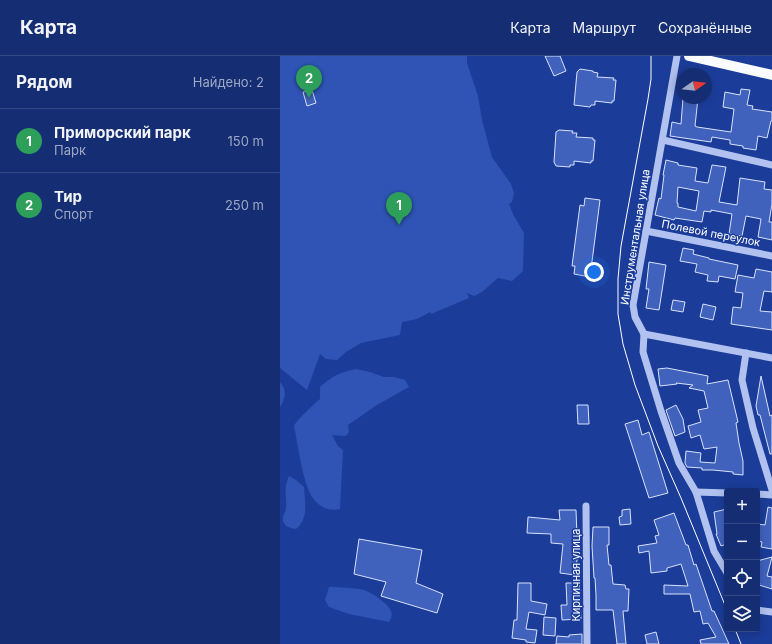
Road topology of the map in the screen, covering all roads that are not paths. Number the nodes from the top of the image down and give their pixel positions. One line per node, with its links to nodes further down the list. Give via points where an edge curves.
1 (676, 56): 4 (street, Инструментальная улица)
2 (689, 56): 3 (main road)
3 (772, 75)
4 (663, 140): 5 (street); 6 (street, Инструментальная улица)
5 (772, 165)
6 (646, 231): 7 (street, Полевой переулок); 8 (street, Инструментальная улица, via 633,305 635,317)
7 (772, 256)
8 (644, 334): 9 (street); 12 (street, Инструментальная улица, via 643,352 660,411 679,463)
9 (746, 353): 10 (street); 11 (street, via 742,380 753,428)
10 (772, 358)
11 (772, 490)
12 (696, 492): 13 (street); 17 (street, Инструментальная улица, via 714,551)
13 (724, 493)
14 (760, 494): 15 (street)
15 (772, 495)
16 (586, 506): 20 (street, Кирпичная улица)
17 (724, 568)
18 (760, 610): 19 (street)
19 (772, 612)
20 (587, 644)

